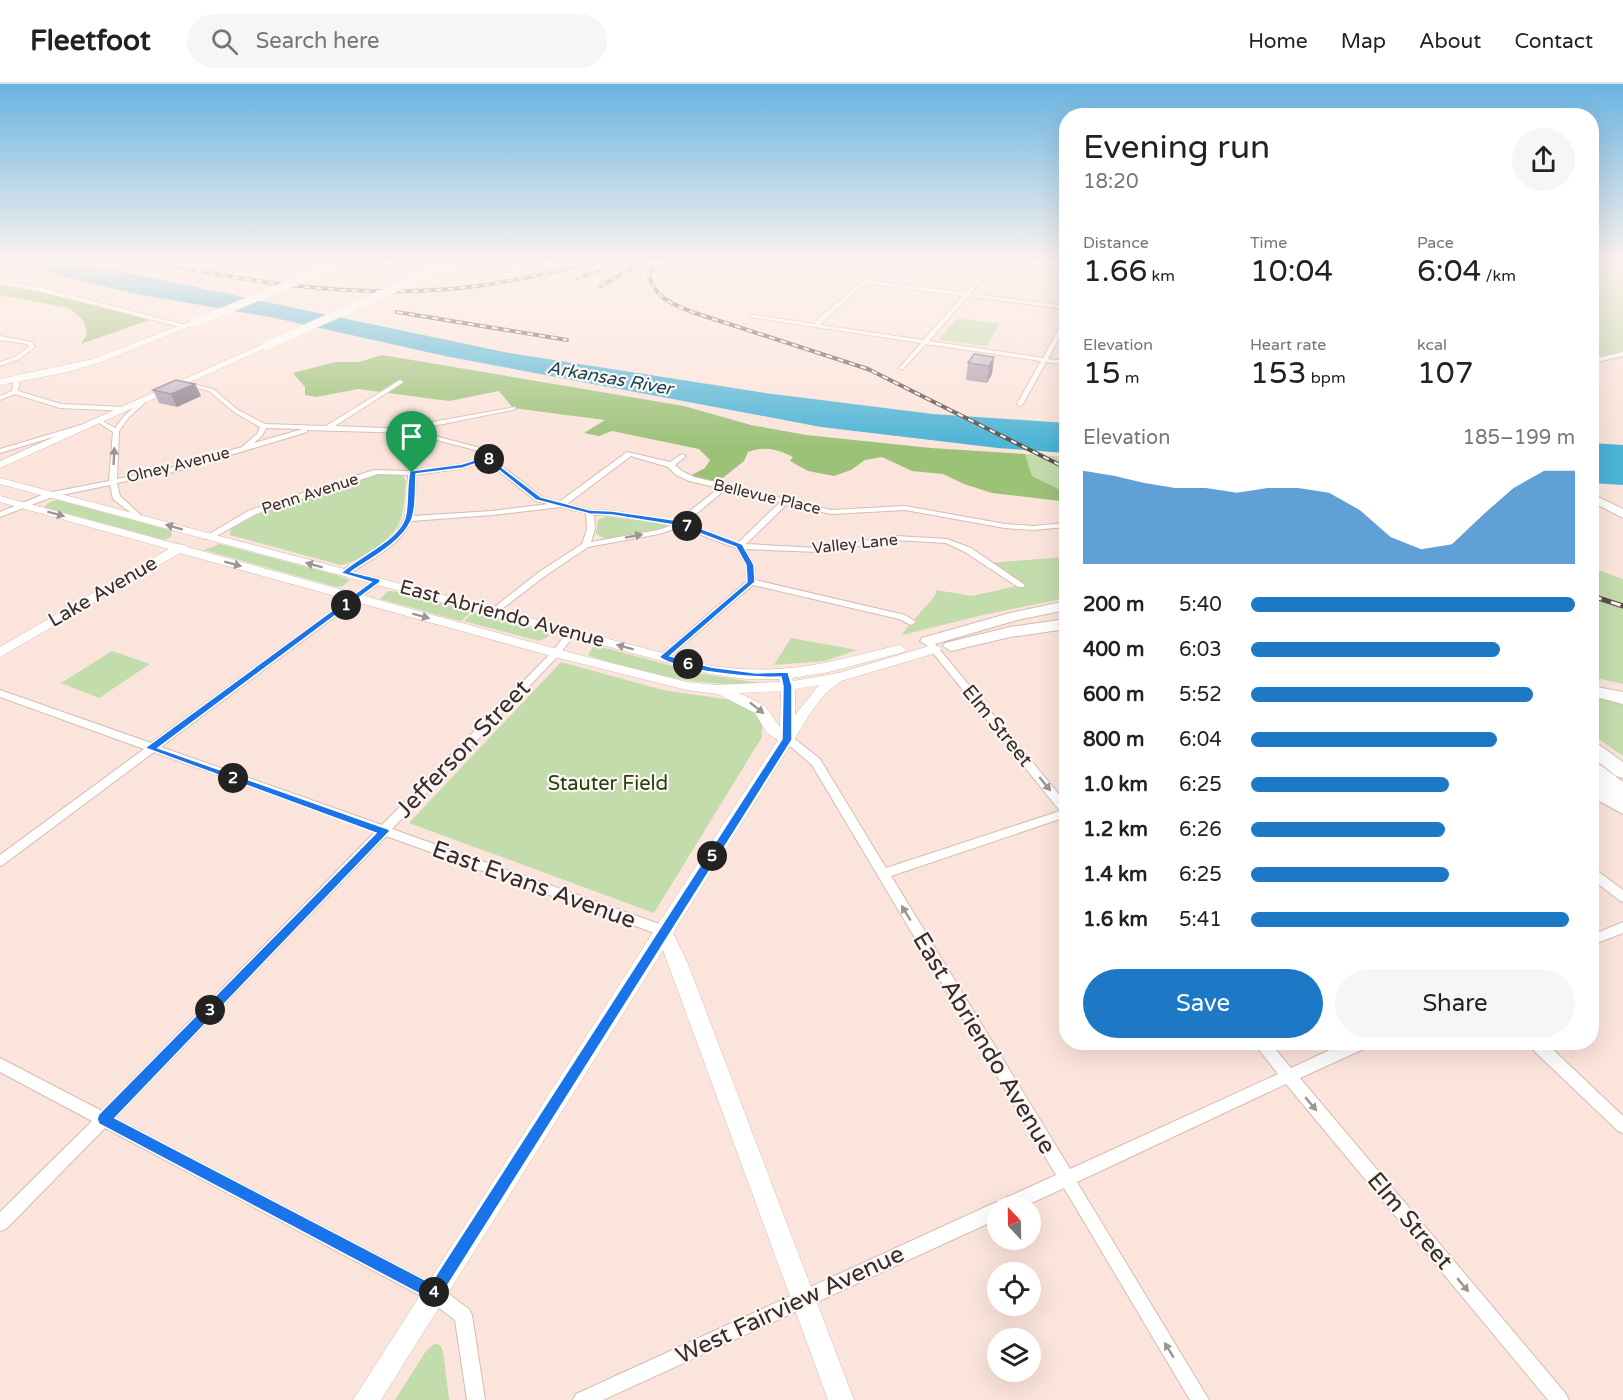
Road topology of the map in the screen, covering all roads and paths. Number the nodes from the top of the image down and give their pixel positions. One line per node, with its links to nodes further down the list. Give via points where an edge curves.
1 (186, 323): 5 (street)
2 (317, 323): 19 (street, bridge)
3 (799, 323): 6 (street)
4 (941, 323): 9 (street)
5 (190, 324): 16 (street, via 96,361)
6 (817, 326): 9 (street)
7 (1059, 333): 12 (street)
8 (0, 338): 14 (street, via 32,347)
9 (925, 342): 12 (street); 15 (street)
10 (1623, 354): 11 (street)
11 (1599, 359)
12 (1044, 360): 13 (street); 23 (street)
13 (1059, 362)
14 (0, 364)
15 (902, 368)
16 (17, 379): 17 (street); 20 (street)
17 (0, 382)
18 (400, 382): 28 (street)
19 (184, 383): 22 (street); 27 (street, via 211,390 236,411)
20 (15, 392): 21 (street); 25 (street, via 60,406)
21 (0, 398)
22 (144, 400): 25 (street); 30 (street)
23 (1020, 404)
24 (513, 408): 31 (street)
25 (126, 409): 26 (street)
26 (97, 422): 30 (street); 33 (street); 36 (street)
27 (264, 426): 29 (street); 32 (street, Olney Avenue, via 260,435)
28 (328, 427): 29 (street); 31 (street)
29 (314, 429): 32 (street, Olney Avenue)
30 (116, 431): 40 (street, one-way to 30)
31 (410, 431): 35 (street, via 482,450)
32 (243, 448): 40 (street, Olney Avenue, via 171,470)
33 (0, 451)
34 (682, 456): 37 (street)
35 (487, 458): 38 (street, Penn Avenue, via 463,466); 49 (street, via 539,499)
36 (0, 465)
37 (671, 465): 41 (street, Bellevue Place, via 692,479); 49 (street, Bellevue Place, via 630,454)
38 (412, 473): 54 (street); 57 (street, Penn Avenue, via 385,471 253,512)
39 (0, 481): 42 (street, East Abriendo Avenue)
40 (113, 482): 42 (street, Olney Avenue); 53 (street, Olney Avenue, via 116,497)
41 (724, 488): 46 (street, Bellevue Place); 55 (street)
42 (50, 495): 48 (street, Olney Avenue); 53 (street, East Abriendo Avenue)
43 (1599, 495): 47 (main road)
44 (1599, 498): 51 (main road)
45 (0, 499): 48 (street, East Abriendo Avenue)
46 (784, 502): 56 (street, Bellevue Place, via 831,512 913,509 1005,526); 59 (street)
47 (1623, 504)
48 (21, 505): 52 (street, Olney Avenue); 60 (street, East Abriendo Avenue, one-way to 60)
49 (560, 505): 50 (street, Valley Lane); 54 (street)
50 (590, 512): 55 (street, Valley Lane); 58 (street, via 591,529)
51 (1623, 514)
52 (0, 515)
53 (139, 517): 57 (street, East Abriendo Avenue, one-way to 53)
54 (408, 519): 61 (street, via 383,547)
55 (681, 524): 58 (street, one-way to 55, via 659,532); 59 (street, Valley Lane)
56 (1059, 526)
57 (208, 537): 60 (street, Lake Avenue); 61 (street, East Abriendo Avenue, one-way to 57)
58 (586, 545): 67 (street)
59 (739, 546): 63 (street, via 750,565); 64 (street, Valley Lane, via 818,550 896,538 947,542 968,550)
60 (176, 549): 65 (street, East Abriendo Avenue, one-way to 65); 76 (street, Lake Avenue)
61 (345, 573): 62 (street, East Abriendo Avenue)
62 (377, 581): 65 (street); 67 (street, East Abriendo Avenue)
63 (751, 582): 69 (street); 78 (street)
64 (1021, 585)
65 (355, 598): 77 (street, East Abriendo Avenue, one-way to 77); 88 (street)
66 (1059, 608): 74 (highway)
67 (494, 612): 73 (street, East Abriendo Avenue)
68 (1059, 617): 74 (highway)
69 (910, 622)
70 (1059, 625): 72 (highway)
71 (1059, 629): 72 (highway)
72 (1010, 632): 75 (highway)
73 (571, 633): 77 (street, Jefferson Street); 78 (street, East Abriendo Avenue, one-way to 73)
74 (948, 634): 75 (highway)
75 (931, 645): 79 (street); 80 (street); 96 (street, Elm Street, one-way to 96)
76 (0, 652)
77 (556, 653): 83 (street, East Abriendo Avenue); 99 (street, Jefferson Street)
78 (664, 657): 80 (street, East Abriendo Avenue, via 711,670)
79 (840, 677): 80 (street); 87 (street, via 820,691)
80 (786, 680): 83 (street, East Abriendo Avenue); 87 (street)
81 (1599, 684): 82 (highway)
82 (1623, 689)
83 (716, 690): 87 (street, one-way to 87, via 747,701)
84 (0, 693): 88 (street, East Evans Avenue)
85 (1599, 693): 86 (highway)
86 (1623, 698)
87 (787, 740): 101 (street, East Abriendo Avenue, via 816,762); 105 (street)
88 (150, 748): 99 (street, East Evans Avenue); 100 (street)
89 (1599, 751): 91 (highway)
90 (1599, 752): 92 (highway)
91 (1623, 766)
92 (1623, 771)
93 (1599, 774): 95 (highway)
94 (1599, 792): 97 (highway)
95 (1623, 792)
96 (1059, 803)
97 (1623, 807)
98 (1059, 814): 101 (street)
99 (384, 831): 105 (street, East Evans Avenue); 112 (street, Jefferson Street)
100 (0, 861)
101 (883, 874): 114 (street, East Abriendo Avenue, one-way to 101)
102 (1599, 878): 103 (street)
103 (1623, 897)
104 (1623, 927): 106 (street)
105 (663, 931): 118 (street); 119 (street, via 679,964)
106 (1599, 937)
107 (1266, 1050): 111 (street, Elm Street)
108 (1346, 1050): 111 (street)
109 (1542, 1050): 113 (street)
110 (0, 1065): 112 (street)
111 (1288, 1077): 114 (street); 125 (street, Elm Street, one-way to 125)
112 (104, 1119): 117 (street, Jefferson Street); 118 (street)
113 (1623, 1126)
114 (1066, 1179): 115 (street); 124 (street, East Abriendo Avenue, one-way to 114)
115 (1028, 1196)
116 (987, 1215): 119 (street, West Fairview Avenue)
117 (0, 1223)
118 (433, 1293): 120 (street); 121 (street, via 463,1315)
119 (804, 1299): 122 (street, West Fairview Avenue); 123 (street)
120 (366, 1400)
121 (477, 1400)
122 (582, 1400)
123 (841, 1400)
124 (1200, 1400)
125 (1560, 1400)

